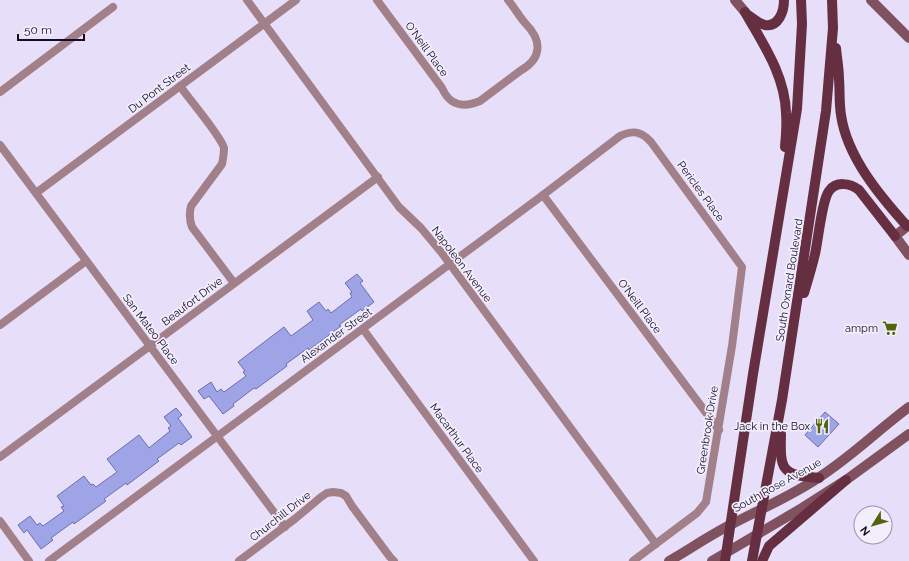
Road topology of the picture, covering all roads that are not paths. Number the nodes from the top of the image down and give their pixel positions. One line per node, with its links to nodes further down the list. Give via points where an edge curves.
1 (247, 0): 12 (street, Napoleon Avenue)
2 (296, 0): 12 (street, Du Pont Street)
3 (378, 0): 4 (street, O'Neill Place, via 447,97 462,106 480,101 527,67 538,50 537,38 533,31)
4 (508, 0)
5 (735, 0): 11 (main road)
6 (784, 0): 11 (main road, via 781,17 770,25 764,25)
7 (801, 0): 22 (main road, South Oxnard Boulevard, via 797,109)
8 (832, 0): 13 (main road, South Oxnard Boulevard)
9 (871, 0): 14 (main road)
10 (113, 7): 16 (street)
11 (745, 12): 22 (main road, via 773,61 784,94 786,112)
12 (264, 24): 15 (street, Du Pont Street); 19 (street, Napoleon Avenue)
13 (833, 28): 23 (main road, via 841,115 846,136 863,170); 32 (main road, South Oxnard Boulevard, via 826,111)
14 (909, 38)
15 (180, 86): 20 (street, Du Pont Street); 29 (street, via 224,148 222,164 191,206 189,214 192,227)
16 (0, 92)
17 (638, 132): 21 (street, Alexander Street, via 628,132 620,136); 28 (street, Pericles Place, via 648,138 657,149)
18 (0, 144): 20 (street, San Mateo Place)
19 (378, 177): 27 (street, Napoleon Avenue, via 399,207 421,228); 29 (street, Beaufort Drive)
20 (36, 193): 26 (street, San Mateo Place)
21 (543, 195): 27 (street, Alexander Street); 36 (street, O'Neill Place)
22 (783, 195): 44 (main road, South Oxnard Boulevard)
23 (908, 226): 24 (main road)
24 (895, 236): 25 (main road); 32 (main road, via 855,187 847,184 831,188 825,197 815,256)
25 (909, 255)
26 (86, 261): 30 (street); 33 (street, San Mateo Place)
27 (449, 264): 31 (street, Alexander Street); 47 (street, Napoleon Avenue)
28 (742, 267): 36 (street, Greenbrook Drive)
29 (234, 283): 33 (street, Beaufort Drive)
30 (0, 325)
31 (363, 329): 38 (street, Alexander Street); 53 (street, Macarthur Place)
32 (792, 334): 34 (main road, South Oxnard Boulevard)
33 (150, 346): 38 (street, San Mateo Place); 39 (street, Beaufort Drive)
34 (782, 400): 40 (main road, via 780,451 784,466 798,477); 42 (main road, South Oxnard Boulevard)
35 (909, 407): 40 (main road, South Rose Avenue)
36 (719, 430): 47 (street, Greenbrook Drive, via 706,502 698,513)
37 (909, 434): 41 (main road)
38 (217, 436): 45 (street, San Mateo Place); 50 (street, Alexander Street)
39 (0, 456)
40 (818, 478): 42 (main road, South Rose Avenue)
41 (846, 480): 46 (main road); 58 (main road, via 769,546)
42 (761, 509): 44 (main road, South Rose Avenue); 46 (main road, South Oxnard Boulevard)
43 (0, 521): 49 (street)
44 (730, 525): 48 (main road, South Oxnard Boulevard); 55 (main road, South Rose Avenue)
45 (285, 527): 51 (street, Churchill Drive); 52 (street, Churchill Drive, via 321,497 336,492 346,496)
46 (757, 534): 48 (main road); 57 (main road, South Oxnard Boulevard)
47 (656, 544): 54 (street, Greenbrook Drive)
48 (726, 557): 56 (main road)
49 (29, 561)
50 (49, 561)
51 (239, 561)
52 (394, 561)
53 (534, 561)
54 (633, 561)
55 (669, 561)
56 (712, 561)
57 (752, 561)
58 (762, 561)

